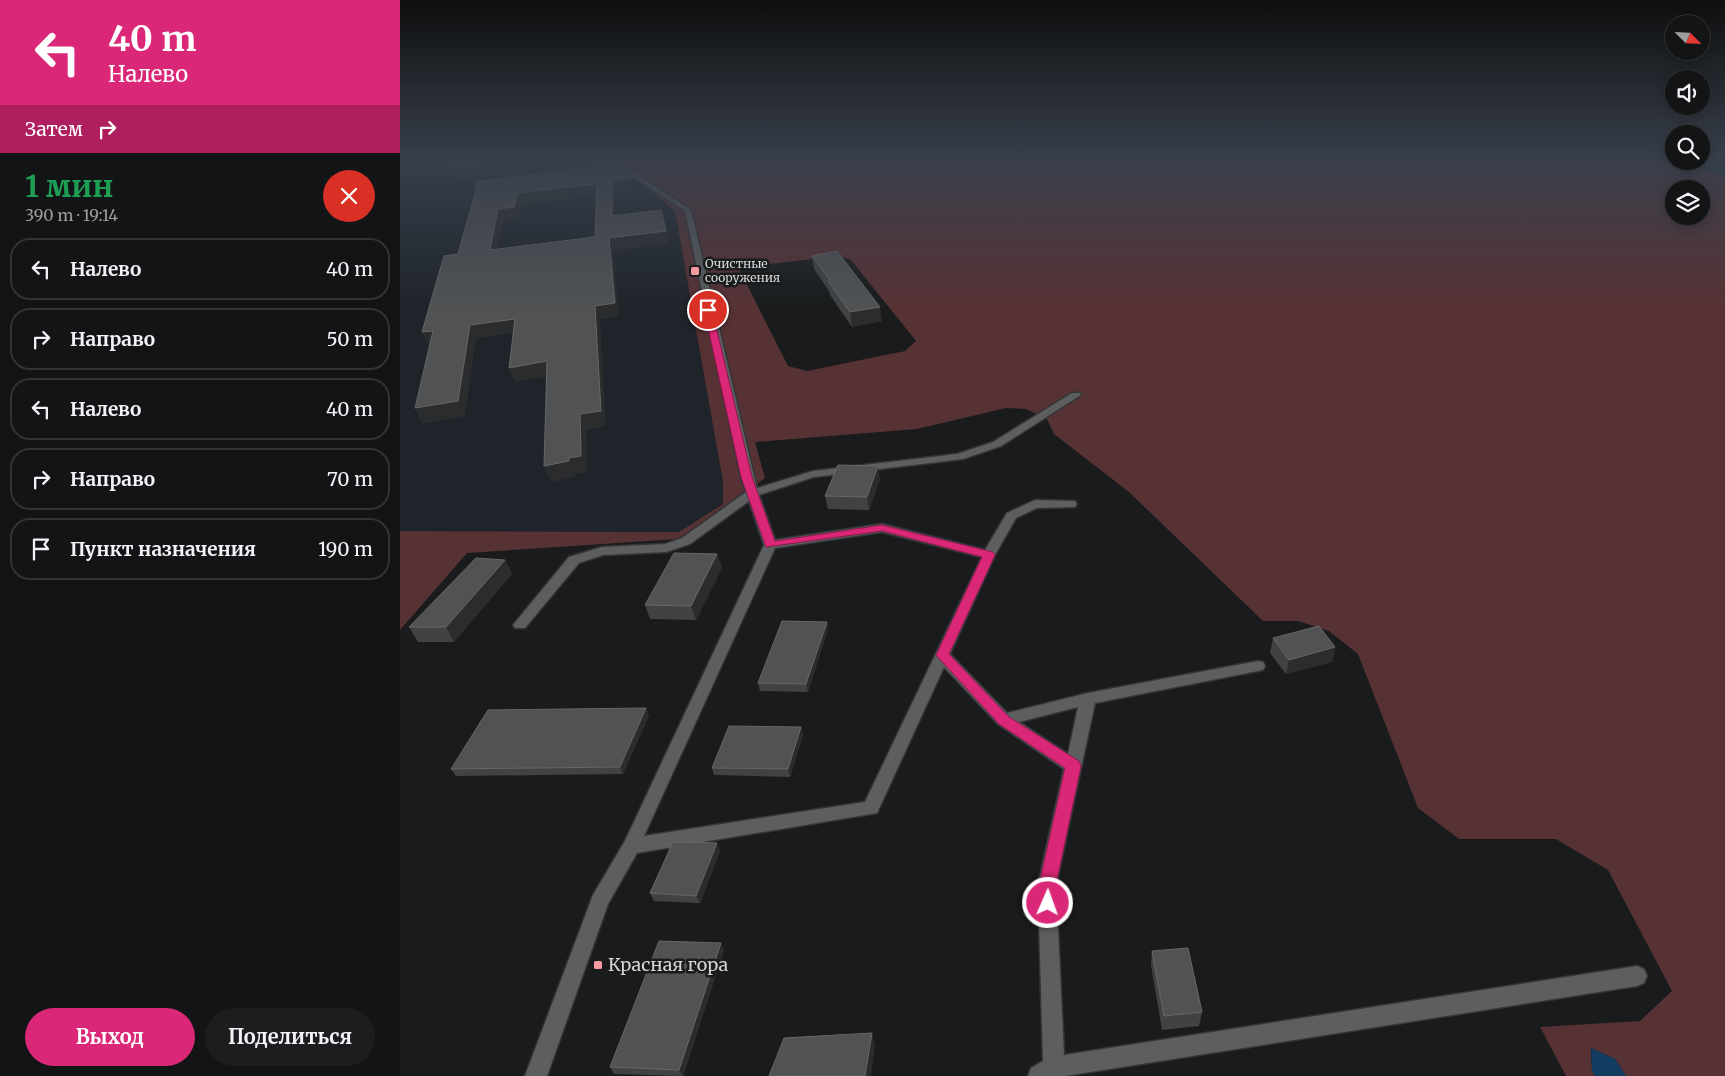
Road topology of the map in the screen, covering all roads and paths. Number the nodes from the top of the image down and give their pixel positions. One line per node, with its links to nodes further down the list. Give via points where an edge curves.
1 (685, 208): 3 (street)
2 (1076, 394): 3 (street, via 997,444 959,457 813,474)
3 (753, 493): 5 (street); 7 (street, via 686,541 666,548 602,551 574,560)
4 (1071, 504): 6 (street, via 1035,504 1011,516)
5 (770, 545): 6 (street, via 882,528); 13 (street)
6 (989, 555): 8 (street)
7 (520, 625)
8 (942, 655): 11 (street); 13 (street, via 871,808)
9 (1258, 666): 10 (street)
10 (1088, 699): 11 (street); 12 (street)
11 (1004, 720): 12 (street)
12 (1074, 766): 15 (street, via 1048,885)
13 (632, 846): 16 (street, via 600,901)
14 (1637, 976): 15 (street)
15 (1046, 1072)
16 (536, 1076)

